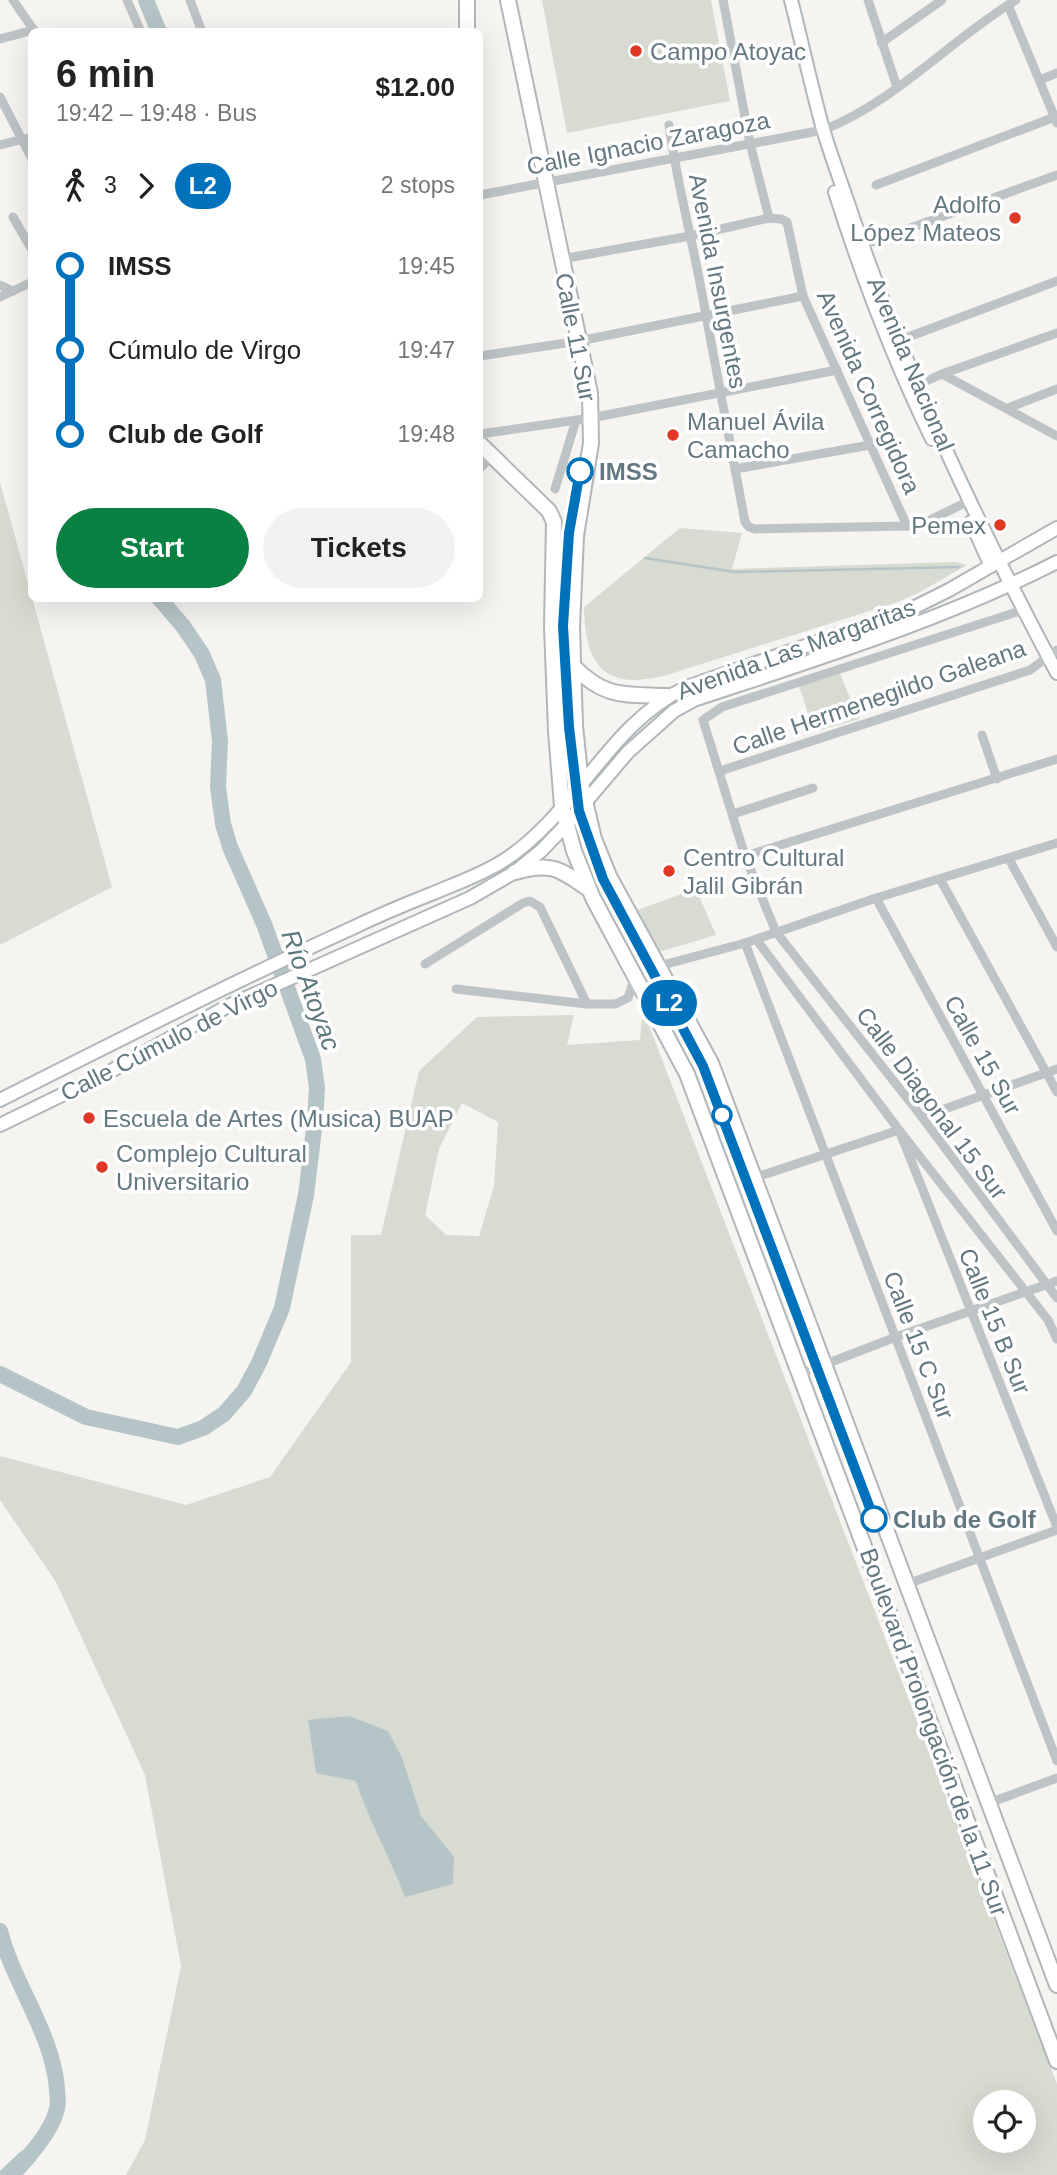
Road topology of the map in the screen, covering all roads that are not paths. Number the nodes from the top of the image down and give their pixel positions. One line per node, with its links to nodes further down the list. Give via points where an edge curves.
1 (13, 0): 12 (street)
2 (127, 0): 13 (street)
3 (190, 0): 14 (street)
4 (467, 0): 15 (main road)
5 (509, 0): 31 (main road, Calle 11 Sur)
6 (723, 0): 27 (street)
7 (783, 0): 25 (main road, Avenida Nacional)
8 (791, 0): 25 (main road, Avenida Nacional)
9 (868, 0): 18 (street)
10 (942, 0): 18 (street)
11 (1012, 3): 20 (street); 21 (street, Calle Ignacio Zaragoza)
12 (33, 28)
13 (139, 28)
14 (200, 28)
15 (467, 28)
16 (28, 33): 17 (street)
17 (0, 39)
18 (881, 43): 21 (street)
19 (1057, 74): 20 (street)
20 (1040, 80): 23 (street)
21 (897, 88): 25 (street, Calle Ignacio Zaragoza, via 862,113)
22 (0, 97): 26 (street)
23 (1056, 120): 32 (street)
24 (669, 125): 29 (street, Avenida Insurgentes)
25 (820, 131): 27 (street, Calle Ignacio Zaragoza); 38 (main road, Avenida Nacional)
26 (26, 138): 28 (street)
27 (750, 144): 29 (street, Calle Ignacio Zaragoza); 35 (street)
28 (0, 145)
29 (674, 159): 31 (street, Calle Ignacio Zaragoza); 36 (street, Avenida Insurgentes)
30 (1057, 175): 38 (street)
31 (545, 182): 33 (street, Calle Ignacio Zaragoza); 39 (main road, Calle 11 Sur)
32 (876, 184)
33 (483, 194)
34 (13, 217): 37 (street)
35 (769, 218): 36 (street); 44 (street, Avenida Corregidora, via 787,222)
36 (690, 236): 39 (street); 46 (street, Avenida Insurgentes)
37 (28, 243)
38 (858, 248): 49 (main road, Avenida Nacional)
39 (562, 259): 48 (main road, Calle 11 Sur)
40 (1057, 281): 49 (street)
41 (28, 284): 43 (street)
42 (0, 285): 43 (street)
43 (13, 291): 45 (street)
44 (803, 296): 46 (street); 51 (street, Avenida Corregidora)
45 (0, 297)
46 (706, 315): 48 (street); 55 (street, Avenida Insurgentes)
47 (1057, 333): 52 (street)
48 (579, 341): 50 (street); 57 (main road, Calle 11 Sur)
49 (894, 342): 53 (main road, Avenida Nacional)
50 (483, 356)
51 (837, 370): 55 (street); 62 (street, Avenida Corregidora)
52 (942, 374): 53 (street); 56 (street)
53 (912, 388): 67 (main road, Avenida Nacional)
54 (1057, 389): 56 (street)
55 (720, 392): 57 (street); 65 (street, Avenida Insurgentes)
56 (1008, 408): 59 (street)
57 (591, 418): 58 (street); 75 (main road, Calle 11 Sur, via 576,536)
58 (576, 420): 60 (street); 66 (street)
59 (1057, 436)
60 (483, 438)
61 (483, 442): 63 (main road)
62 (870, 445): 65 (street); 68 (street, Avenida Corregidora)
63 (491, 457): 64 (street); 79 (main road, via 554,522)
64 (483, 465)
65 (735, 469): 68 (street, Avenida Insurgentes, via 746,522 755,529)
66 (555, 489)
67 (966, 503): 68 (street); 71 (main road, Avenida Nacional)
68 (907, 526)
69 (1057, 528): 71 (main road, Avenida Las Margaritas)
70 (1057, 562): 72 (main road, Avenida Las Margaritas)
71 (995, 564): 72 (main road, Avenida Nacional); 77 (main road, Avenida Las Margaritas, via 909,610)
72 (1011, 586): 73 (main road, Avenida Nacional); 86 (main road, Avenida Las Margaritas, via 917,625 694,700 674,711 628,752)
73 (1023, 610): 74 (main road, Avenida Nacional); 82 (street, Calle Diagonal 15 Sur, via 722,707 703,720)
74 (1053, 654): 76 (main road, Avenida Nacional); 82 (street, Calle Hermenegildo Galeana, via 1030,670)
75 (573, 666): 77 (main road, via 590,683 608,692); 78 (main road, Calle 11 Sur)
76 (1057, 673)
77 (667, 696): 84 (main road, Avenida Las Margaritas, via 616,741)
78 (575, 726): 79 (main road); 84 (main road, Calle 11 Sur)
79 (556, 731): 87 (main road)
80 (982, 735): 83 (street)
81 (1057, 759): 83 (street)
82 (720, 771): 88 (street, Calle Diagonal 15 Sur)
83 (997, 779): 91 (street)
84 (581, 784): 86 (main road, Calle 11 Sur); 87 (main road, Avenida Las Margaritas)
85 (813, 788): 88 (street)
86 (585, 803): 89 (main road, Calle Cúmulo de Virgo); 102 (main road, Boulevard Prolongación de la 11 Sur, via 610,876)
87 (562, 806): 89 (main road); 110 (main road, Calle Cúmulo de Virgo, via 529,841 471,878 349,929)
88 (733, 814): 91 (street, Calle Diagonal 15 Sur)
89 (566, 825): 93 (main road, Calle Cúmulo de Virgo); 95 (main road, Boulevard Prolongación de la 11 Sur)
90 (1057, 843): 92 (street)
91 (746, 856): 97 (street, Calle Diagonal 15 Sur)
92 (1009, 859): 94 (street); 100 (street)
93 (515, 872): 95 (main road, via 556,868); 112 (main road, Calle Cúmulo de Virgo, via 470,898 228,1006)
94 (940, 879): 96 (street); 107 (street)
95 (588, 888): 103 (main road, Boulevard Prolongación de la 11 Sur)
96 (876, 898): 97 (street); 109 (street, Calle 15 Sur)
97 (776, 932): 98 (street); 111 (street, Calle Diagonal 15 Sur)
98 (756, 939): 99 (street); 113 (street, Calle Diagonal 15 Sur)
99 (745, 943): 102 (street); 114 (street, Calle 15 C Sur)
100 (1057, 947)
101 (425, 964): 105 (street, via 530,901 540,907)
102 (659, 966): 115 (main road, Boulevard Prolongación de la 11 Sur, via 710,1063)
103 (635, 977): 105 (street, via 628,998 621,1002); 125 (main road, Boulevard Prolongación de la 11 Sur, via 687,1074)
104 (456, 989): 105 (street)
105 (587, 1004)
106 (1057, 1069): 107 (street)
107 (1046, 1073): 108 (street); 109 (street)
108 (1057, 1092)
109 (984, 1097): 111 (street); 116 (street, Calle 15 Sur)
110 (0, 1100)
111 (922, 1117): 118 (street, Calle Diagonal 15 Sur)
112 (0, 1125)
113 (899, 1130): 114 (street); 119 (street, Calle Diagonal 15 Sur); 121 (street, Calle 15 B Sur)
114 (826, 1153): 115 (street); 122 (street, Calle 15 C Sur)
115 (754, 1178): 124 (main road, Boulevard Prolongación de la 11 Sur)
116 (1057, 1231)
117 (1057, 1281): 118 (street)
118 (1046, 1285): 119 (street); 120 (street, Calle Diagonal 15 Sur)
119 (1027, 1292): 121 (street); 123 (street, Calle Diagonal 15 Sur)
120 (1057, 1298)
121 (970, 1311): 122 (street); 126 (street, Calle 15 B Sur)
122 (896, 1337): 124 (street); 127 (street, Calle 15 C Sur)
123 (1057, 1339)
124 (824, 1364): 125 (street); 128 (main road, Boulevard Prolongación de la 11 Sur)
125 (800, 1374): 134 (main road, Boulevard Prolongación de la 11 Sur)
126 (1057, 1529): 127 (street)
127 (980, 1558): 128 (street); 129 (street, Calle 15 C Sur)
128 (906, 1584): 131 (main road, Boulevard Prolongación de la 11 Sur)
129 (1057, 1761)
130 (1057, 1778): 131 (street)
131 (989, 1803): 132 (main road, Boulevard Prolongación de la 11 Sur)
132 (1051, 1955): 133 (main road, Boulevard Prolongación de la 11 Sur)
133 (1057, 1985)
134 (1057, 2060)

